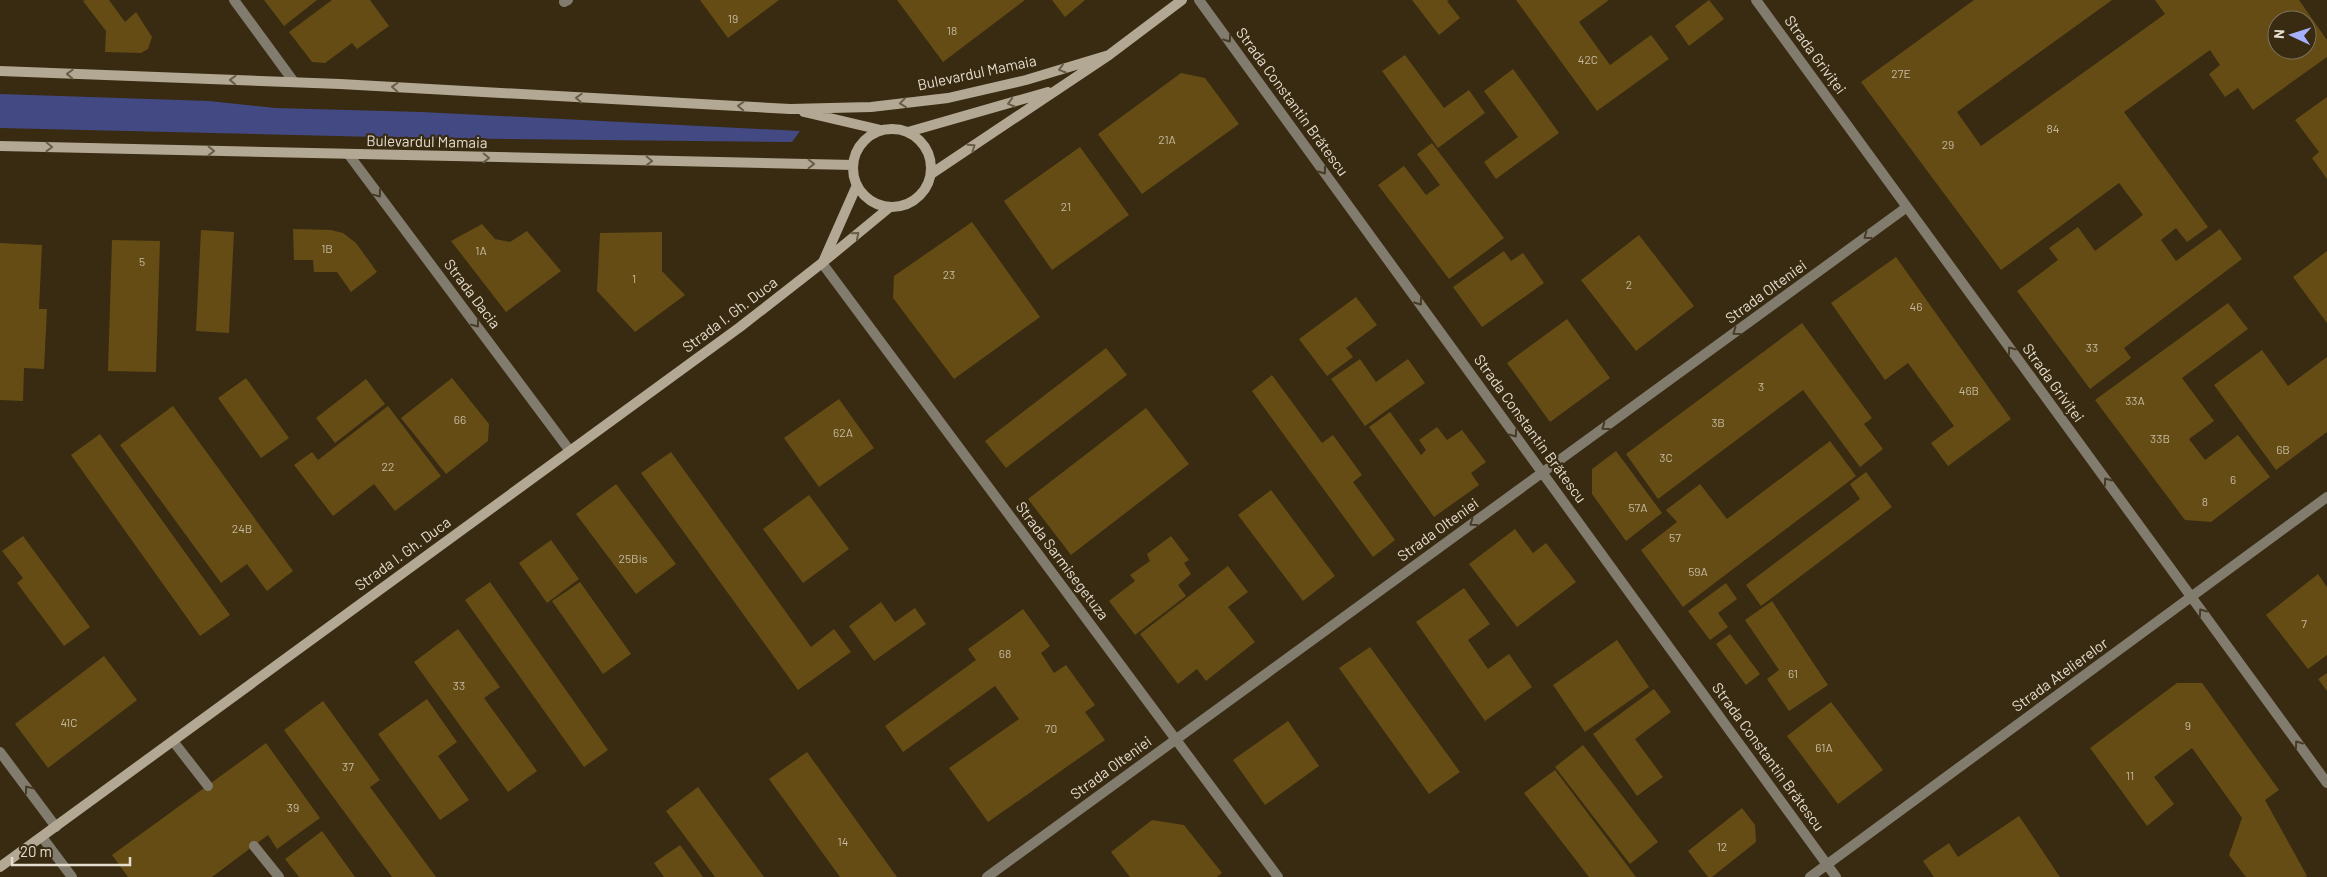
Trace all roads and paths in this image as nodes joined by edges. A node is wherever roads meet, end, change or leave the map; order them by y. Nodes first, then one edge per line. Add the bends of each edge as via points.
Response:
1 (234, 0) edge
2 (1182, 0) edge
3 (1199, 0) edge
4 (1756, 0) edge
5 (1108, 55) junction
6 (0, 71) edge
7 (294, 82) junction
8 (1058, 89) junction
9 (790, 109) junction
10 (881, 130) junction
11 (908, 132) junction
12 (0, 146) edge
13 (349, 155) junction
14 (853, 165) junction
15 (931, 174) junction
16 (857, 185) junction
17 (890, 207) junction
18 (1907, 207) junction
19 (822, 264) junction
20 (570, 451) junction
21 (1543, 473) junction
22 (2327, 497) edge
23 (2191, 597) junction
24 (1176, 740) junction
25 (173, 741) junction
26 (0, 752) edge
27 (2327, 783) edge
28 (208, 786) dead end
29 (56, 827) junction
30 (42, 837) junction
31 (254, 846) dead end
32 (1827, 865) junction
33 (0, 867) edge
34 (72, 877) edge
35 (279, 877) edge
36 (987, 877) edge
37 (1278, 877) edge
38 (1810, 877) edge
39 (1836, 877) edge

1 - 7 street
2 - 5 main road
3 -> 21 street, Strada Constantin Brătescu
4 - 18 street, Strada Griviței
5 - 8 main road
5 -> 9 main road, Bulevardul Mamaia via 1026,80 948,98 871,107
7 -> 6 main road, Bulevardul Mamaia
9 -> 7 main road, Bulevardul Mamaia
8 -> 11 main road
15 -> 8 main road
9 - 10 main road, Bulevardul Mamaia
10 - 11 main road
10 - 14 main road via 862,144
11 - 15 main road via 927,149
12 -> 13 main road, Bulevardul Mamaia
13 -> 14 main road, Bulevardul Mamaia
13 -> 20 street, Strada Dacia
14 - 16 main road
15 - 17 main road via 921,195 900,207
16 - 17 main road via 870,200
16 - 19 main road, Strada I. Gh. Duca
19 -> 17 main road, Strada I. Gh. Duca
18 -> 21 street, Strada Olteniei
23 -> 18 street, Strada Griviței
19 - 20 main road, Strada I. Gh. Duca
19 - 24 street, Strada Sarmisegetuza
20 - 25 main road, Strada I. Gh. Duca
21 -> 24 street, Strada Olteniei
21 - 32 street, Strada Constantin Brătescu
22 - 23 street, Strada Atelierelor
27 -> 23 street, Strada Griviței
23 - 32 street, Strada Atelierelor
24 - 36 street, Strada Olteniei
24 - 37 street, Strada Sarmisegetuza
25 - 28 street
25 - 29 main road, Strada I. Gh. Duca
29 -> 26 street
29 - 30 main road, Strada I. Gh. Duca
30 - 33 main road, Strada I. Gh. Duca
30 - 34 street
31 - 35 street
32 - 38 street, Strada Atelierelor
32 - 39 street, Strada Constantin Brătescu

